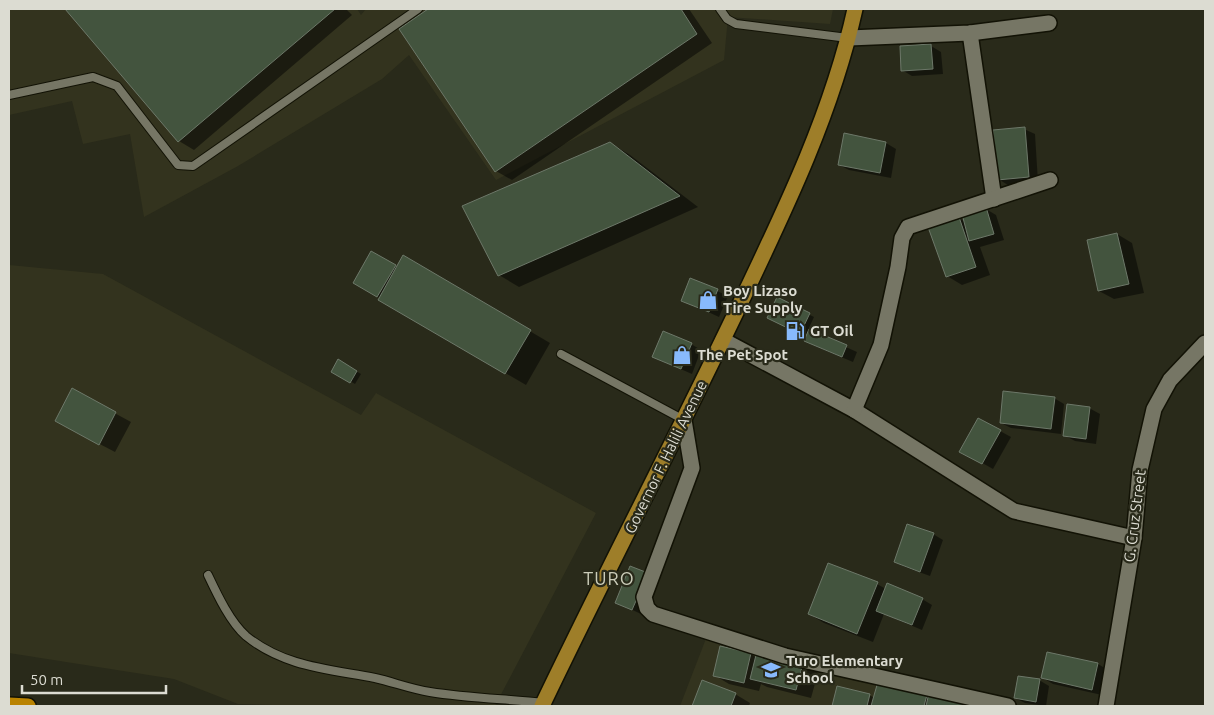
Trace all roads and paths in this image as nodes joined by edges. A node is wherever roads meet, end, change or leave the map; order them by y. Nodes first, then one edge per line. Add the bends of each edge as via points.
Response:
1 (418, 9) edge
2 (720, 9) edge
3 (855, 9) edge
4 (1049, 22) dead end
5 (970, 32) junction
6 (849, 38) junction
7 (9, 95) edge
8 (1050, 180) dead end
9 (994, 199) junction
10 (723, 340) junction
11 (1205, 343) edge
12 (561, 354) dead end
13 (854, 410) junction
14 (684, 420) junction
15 (1134, 538) junction
16 (208, 575) dead end
17 (9, 705) edge
18 (543, 705) edge
19 (28, 706) edge
20 (1008, 706) edge
21 (1106, 706) edge

1 - 7 lane via 194,166 178,165 117,86 93,77
2 - 6 lane via 727,19 736,24
3 - 6 main road, Governor F. Halili Avenue
4 - 5 street
5 - 6 street
5 - 9 street
6 - 10 main road, Governor F. Halili Avenue via 822,121
8 - 9 street
9 - 13 street via 908,227 902,238 882,345
10 - 13 street
10 - 14 main road, Governor F. Halili Avenue
11 - 15 street, G. Cruz Street via 1170,380 1154,409 1140,470
12 - 14 lane
13 - 15 street via 1014,511
14 - 18 main road, Governor F. Halili Avenue
14 - 20 street via 692,468 644,597 653,614 785,656
15 - 21 street, G. Cruz Street
16 - 18 lane via 230,616 244,634 284,658 318,669 432,692
17 - 19 highway

